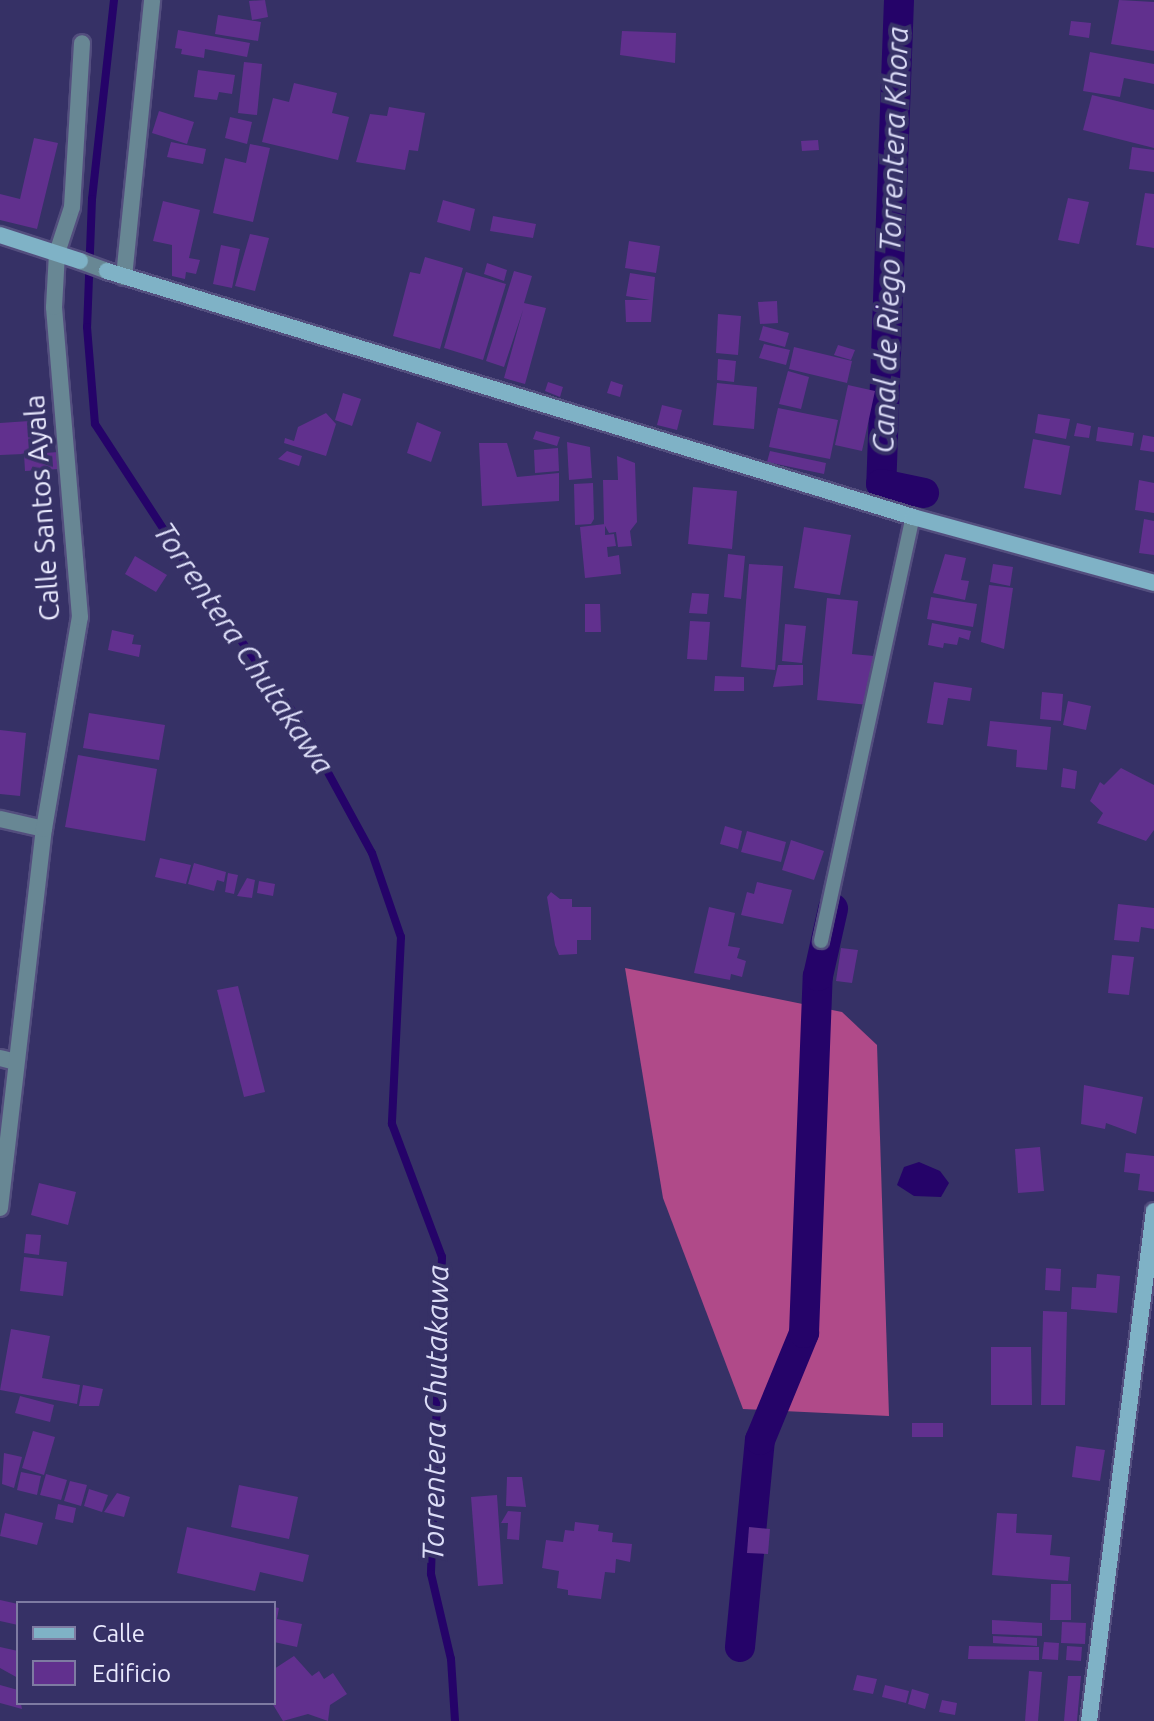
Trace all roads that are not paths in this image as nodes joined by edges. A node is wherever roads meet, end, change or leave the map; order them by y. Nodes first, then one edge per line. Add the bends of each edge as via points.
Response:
1 (152, 0) edge
2 (82, 43) dead end
3 (0, 235) edge
4 (57, 253) junction
5 (124, 277) junction
6 (913, 517) junction
7 (1154, 583) edge
8 (0, 819) edge
9 (44, 829) junction
10 (821, 941) dead end
11 (8, 1060) edge
12 (0, 1208) edge
13 (1154, 1211) edge
14 (1089, 1721) edge

1 - 5 street
2 - 4 street, Calle Santos Ayala via 72,207
3 - 4 street
4 - 5 street
4 - 9 street, Calle Santos Ayala via 54,307 80,617
5 - 6 street
6 - 7 street
6 - 10 lane
8 - 9 street
9 - 11 street, Calle Santos Ayala
11 - 12 street, Calle Santos Ayala
13 - 14 street

